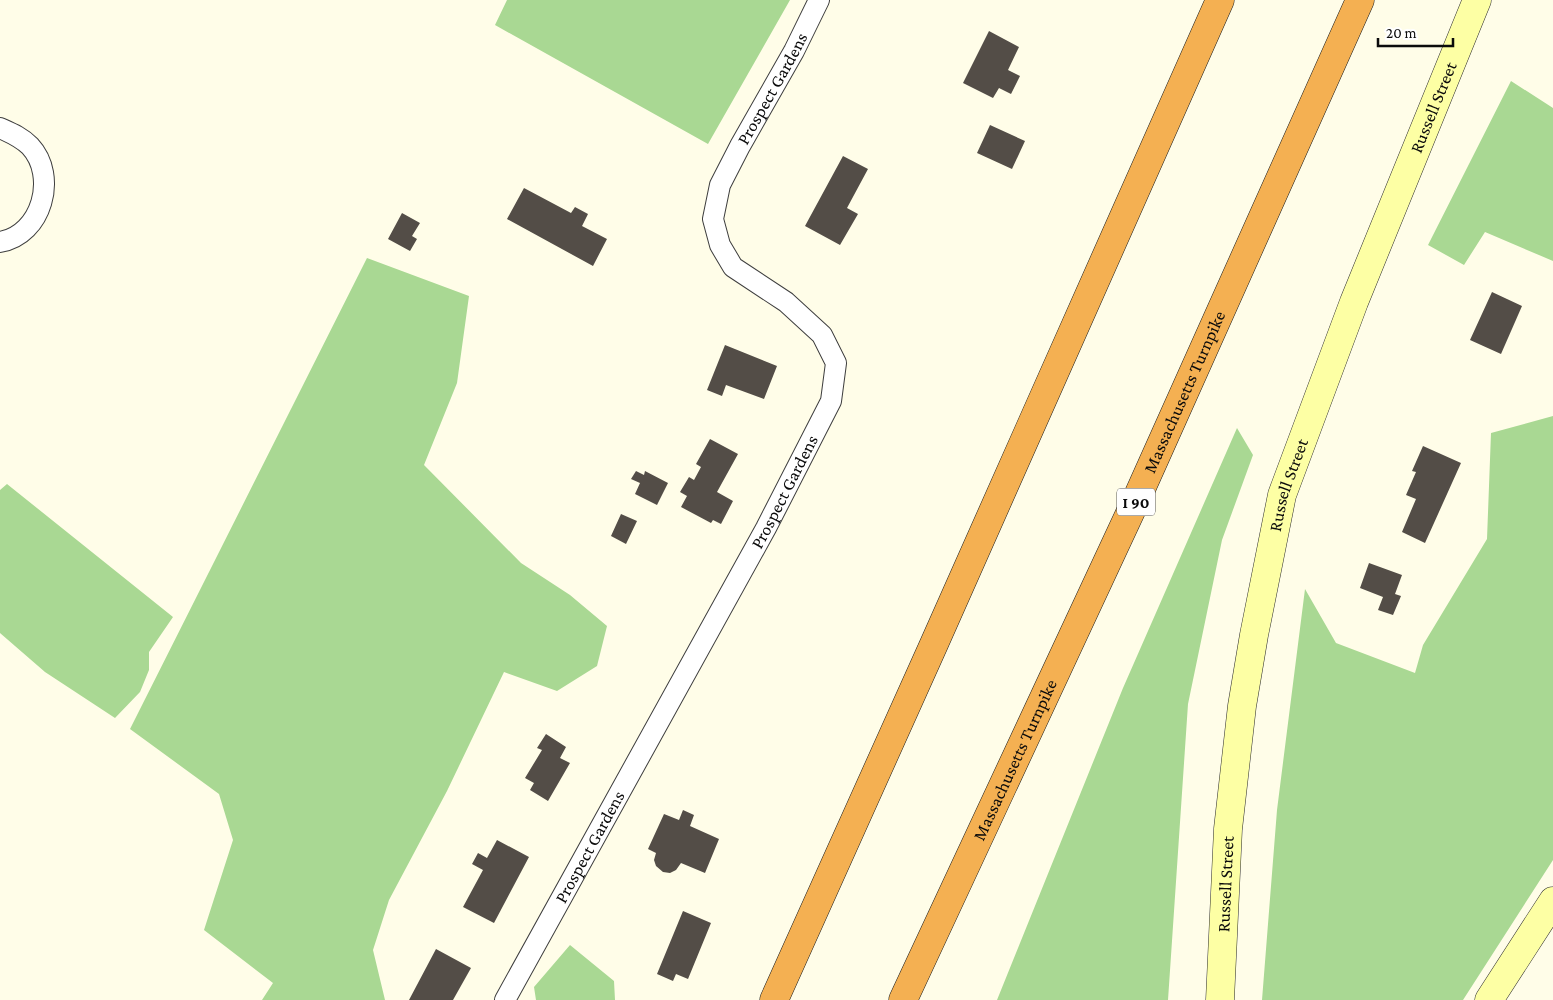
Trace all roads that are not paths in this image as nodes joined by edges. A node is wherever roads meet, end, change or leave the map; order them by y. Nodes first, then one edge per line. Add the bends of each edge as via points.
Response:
1 (819, 0) edge
2 (1220, 0) edge
3 (1360, 0) edge
4 (1477, 0) edge
5 (0, 128) edge
6 (0, 242) edge
7 (1553, 901) edge
8 (504, 1000) edge
9 (774, 1000) edge
10 (904, 1000) edge
11 (1220, 1000) edge
12 (1489, 1000) edge

1 - 8 street, Prospect Gardens via 720,185 713,220 720,246 733,267 786,302 822,334 836,363 831,401 766,528
2 - 9 highway
3 - 10 highway, Massachusetts Turnpike / I 90 via 1138,498
4 - 11 main road, Russell Street via 1354,302 1282,495 1242,706 1228,829
5 - 6 street via 31,147 40,163 44,181 43,200 36,217 24,231
7 - 12 main road

